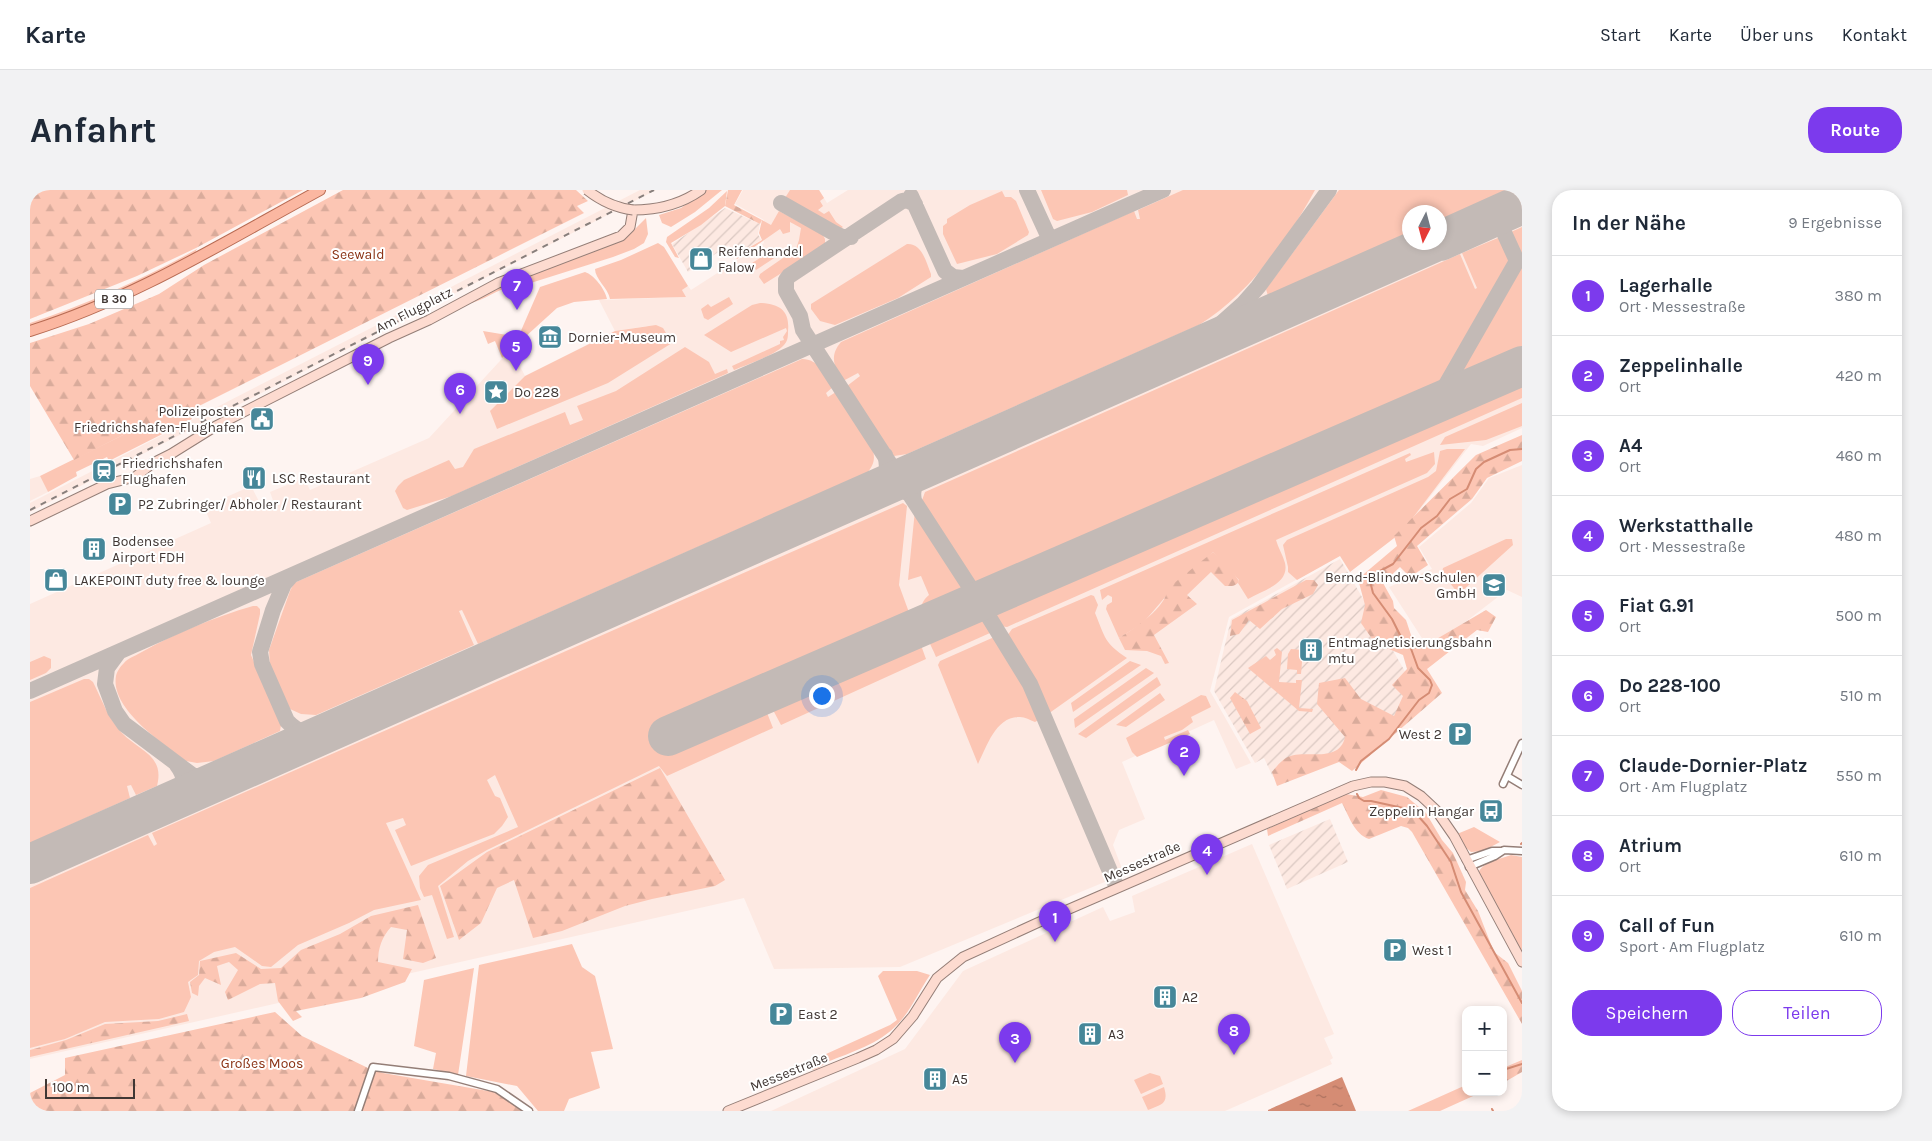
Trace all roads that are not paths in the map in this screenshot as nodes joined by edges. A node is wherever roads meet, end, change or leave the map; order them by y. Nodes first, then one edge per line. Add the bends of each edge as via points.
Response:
1 (320, 190) edge
2 (587, 190) edge
3 (701, 190) edge
4 (633, 210) junction
5 (30, 331) edge
6 (30, 521) edge
7 (1522, 744) edge
8 (1507, 776) junction
9 (1503, 784) dead end
10 (1522, 785) edge
11 (1522, 851) edge
12 (1467, 863) junction
13 (1522, 962) edge
14 (358, 1111) edge
15 (529, 1111) edge
16 (728, 1111) edge

1 - 5 main road, B 30 via 150,282 96,307
2 - 4 street, bridge via 601,200
3 - 4 street via 669,207
4 - 6 street, Am Flugplatz via 630,227 620,236 489,288 216,426 147,466
7 - 8 street
8 - 9 street
8 - 10 street
11 - 12 street via 1492,851
12 - 13 street, Messestraße
12 - 16 street, Messestraße via 1454,836 1436,810 1421,796 1405,786 1385,782 1354,786 963,957 937,978 913,1016 893,1039 858,1058
14 - 15 street via 373,1066 449,1076 497,1089

